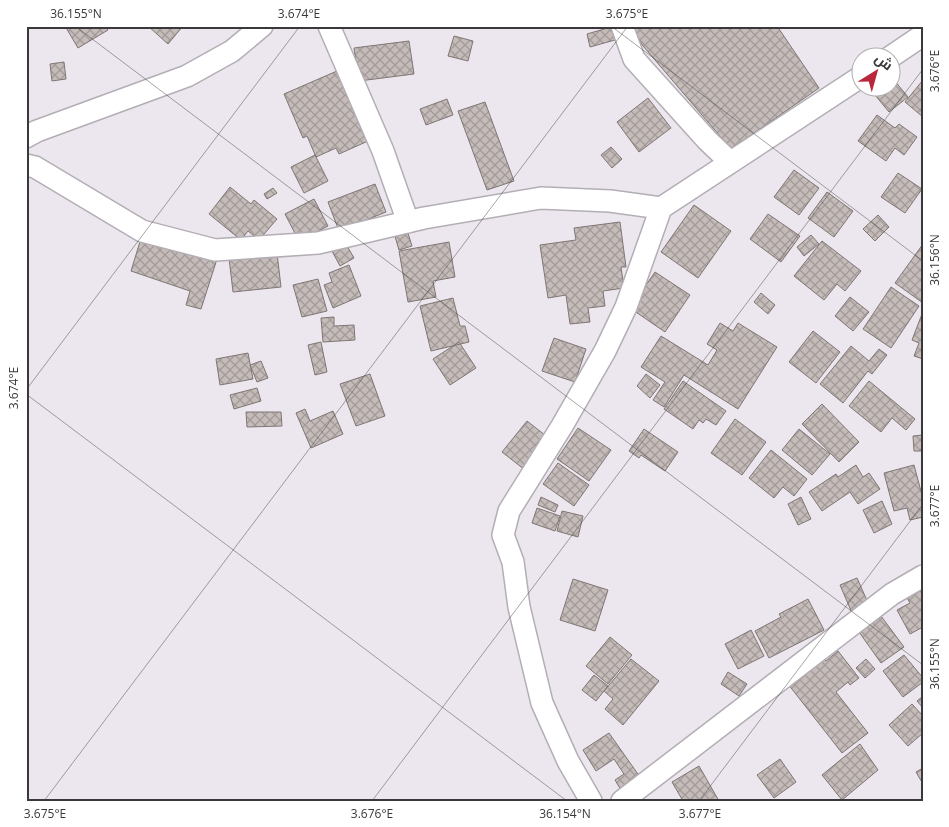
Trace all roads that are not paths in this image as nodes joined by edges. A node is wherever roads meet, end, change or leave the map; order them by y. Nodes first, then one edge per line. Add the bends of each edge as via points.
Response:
1 (262, 26) edge
2 (329, 26) edge
3 (622, 26) edge
4 (923, 35) edge
5 (902, 49) edge
6 (852, 83) edge
7 (26, 137) edge
8 (730, 162) junction
9 (26, 165) edge
10 (661, 208) junction
11 (408, 222) junction
12 (923, 576) edge
13 (590, 801) edge
14 (622, 801) edge

1 - 7 street via 232,51 187,76
2 - 11 street
3 - 8 street via 634,60
4 - 5 street
6 - 8 street
8 - 10 street
9 - 11 street via 36,167 142,231 215,250 318,243
10 - 11 street via 610,201 541,198
10 - 13 street via 626,307 605,351 509,511 503,535 513,562 519,607 542,703
12 - 14 street via 892,594

